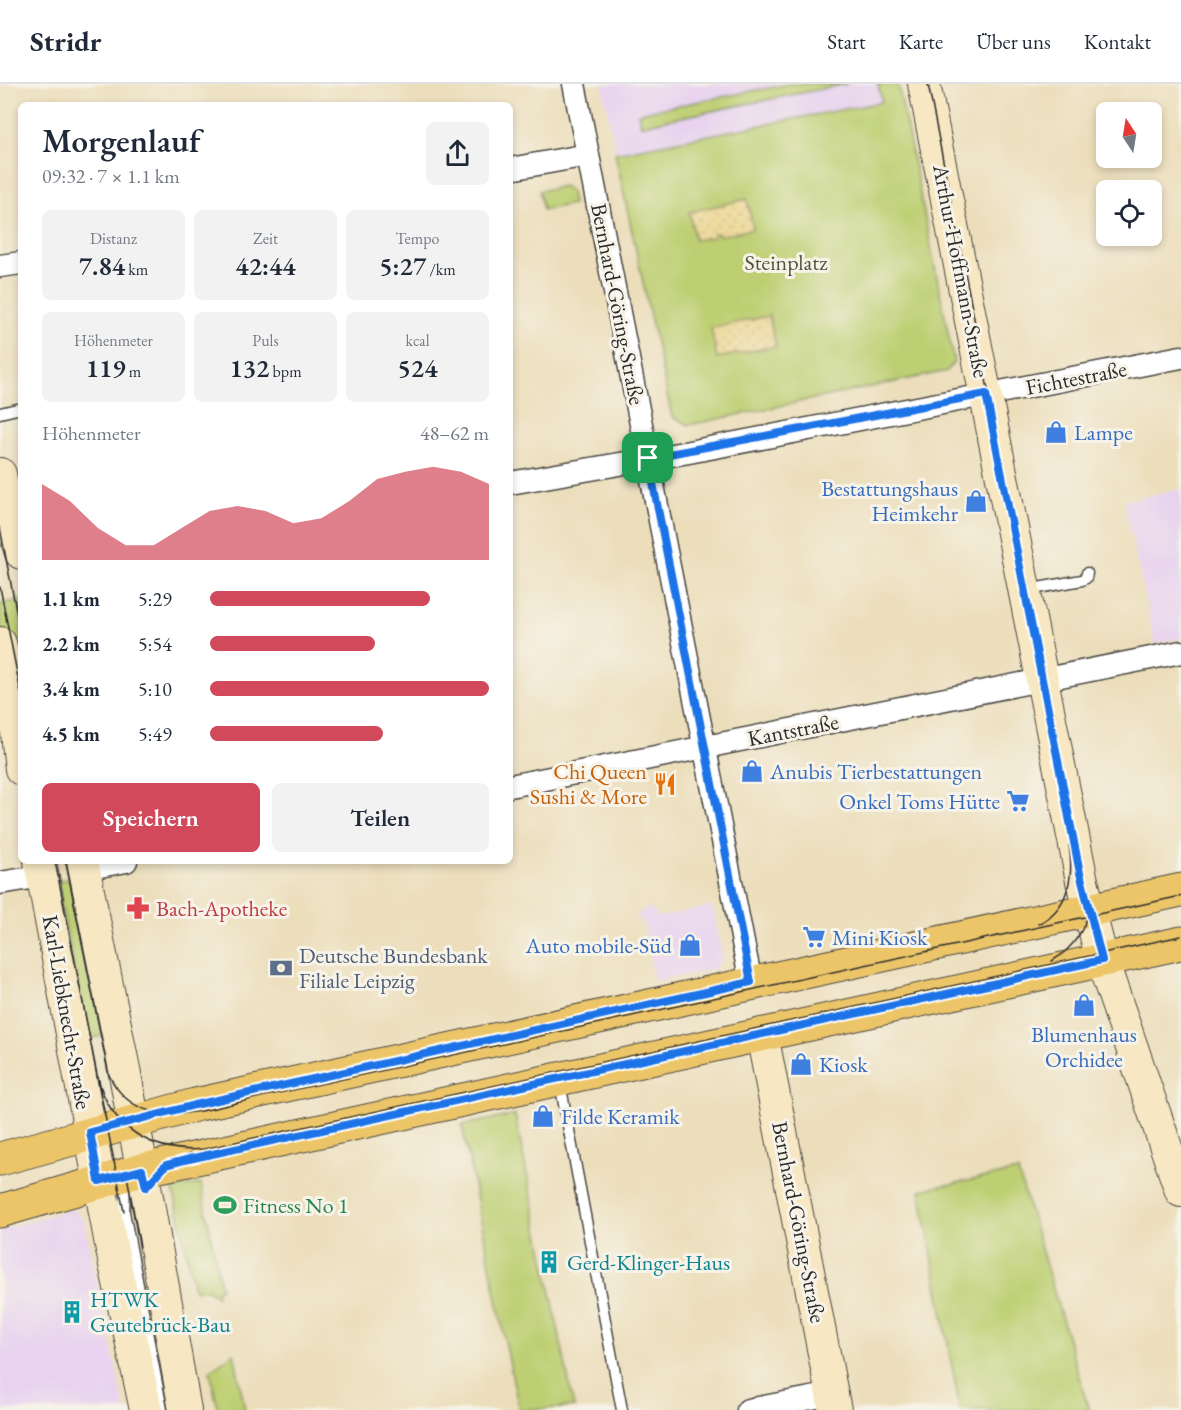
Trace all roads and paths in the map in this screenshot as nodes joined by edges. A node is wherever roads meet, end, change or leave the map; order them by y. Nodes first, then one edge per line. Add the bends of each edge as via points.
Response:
1 (574, 84) edge
2 (924, 84) edge
3 (588, 155) junction
4 (513, 168) edge
5 (18, 263) edge
6 (0, 266) edge
7 (1181, 357) edge
8 (986, 394) junction
9 (18, 409) dead end
10 (0, 413) edge
11 (648, 458) junction
12 (0, 474) edge
13 (513, 482) edge
14 (18, 543) edge
15 (1087, 573) dead end
16 (1024, 591) junction
17 (0, 644) edge
18 (1181, 652) edge
19 (1042, 680) junction
20 (18, 742) edge
21 (705, 748) junction
22 (513, 785) edge
23 (83, 865) edge
24 (41, 869) edge
25 (0, 883) edge
26 (1181, 890) edge
27 (1088, 910) junction
28 (1181, 942) edge
29 (1102, 960) junction
30 (751, 982) junction
31 (762, 1034) junction
32 (559, 1079) junction
33 (90, 1132) junction
34 (0, 1159) edge
35 (139, 1167) junction
36 (1181, 1191) edge
37 (0, 1211) edge
38 (833, 1402) edge
39 (146, 1410) edge
40 (162, 1410) edge
41 (171, 1410) edge
42 (185, 1410) edge
43 (622, 1410) edge
44 (748, 1410) edge

1 - 3 street, Bernhard-Göring-Straße
2 - 8 street, Arthur-Hoffmann-Straße
3 - 4 street
3 - 11 street, Bernhard-Göring-Straße
5 - 6 street
7 - 8 street, Fichtestraße
8 - 11 street, Fichtestraße
8 - 16 street, Arthur-Hoffmann-Straße
9 - 10 lane
11 - 13 street, Fichtestraße
11 - 21 street, Bernhard-Göring-Straße
12 - 14 street
15 - 16 lane via 1082,580
16 - 19 street, Arthur-Hoffmann-Straße
17 - 20 street via 13,698
18 - 19 street, Kantstraße
19 - 21 street, Kantstraße
19 - 27 street, Arthur-Hoffmann-Straße
21 - 22 street, Kantstraße
21 - 30 street, Bernhard-Göring-Straße
23 - 35 street, Karl-Liebknecht-Straße
24 - 25 street
24 - 33 street, Karl-Liebknecht-Straße
26 - 27 main road
27 - 29 street, Arthur-Hoffmann-Straße
27 - 30 main road
28 - 29 main road
29 - 31 main road
29 - 36 street, Arthur-Hoffmann-Straße
30 - 35 main road via 223,1099
31 - 32 main road
31 - 38 street, Bernhard-Göring-Straße
32 - 35 main road
32 - 43 lane
33 - 34 main road
33 - 35 main road
33 - 35 street, Karl-Liebknecht-Straße
35 - 37 main road
35 - 39 street, Karl-Liebknecht-Straße
35 - 40 lane via 123,1192 124,1212
35 - 41 lane
35 - 42 street, Karl-Liebknecht-Straße
38 - 44 street

